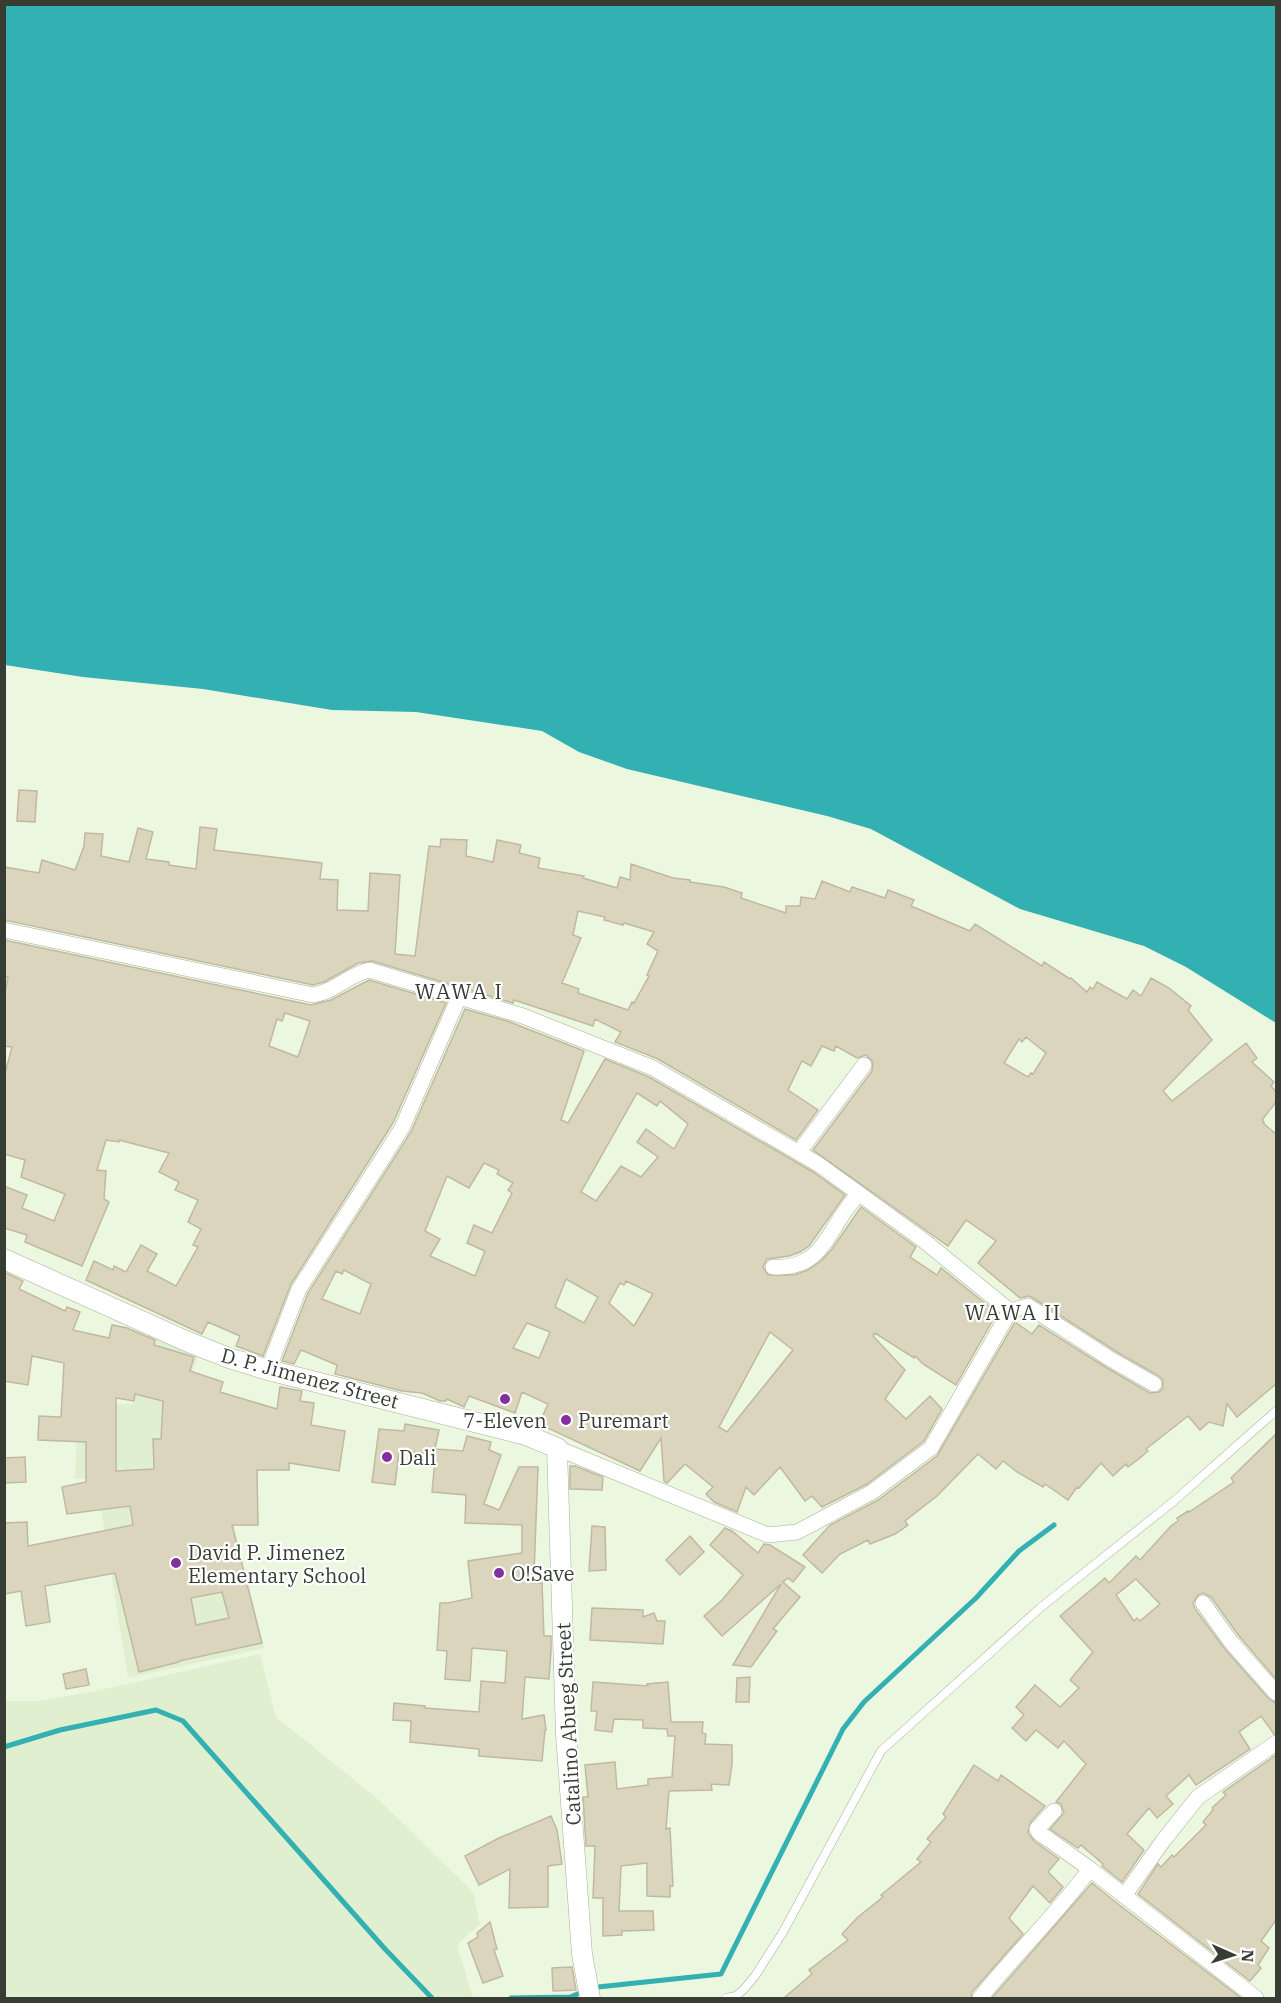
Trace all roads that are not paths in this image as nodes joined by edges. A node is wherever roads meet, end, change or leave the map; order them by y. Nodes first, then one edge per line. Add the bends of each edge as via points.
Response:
1 (4, 930) edge
2 (459, 997) junction
3 (864, 1065) dead end
4 (799, 1152) junction
5 (859, 1194) junction
6 (4, 1259) edge
7 (773, 1267) dead end
8 (1010, 1311) junction
9 (268, 1370) junction
10 (1155, 1384) dead end
11 (1276, 1411) edge
12 (557, 1448) junction
13 (1203, 1603) dead end
14 (1276, 1694) edge
15 (1276, 1743) edge
16 (1054, 1811) dead end
17 (1090, 1869) junction
18 (1124, 1896) junction
19 (590, 1998) edge
20 (726, 1998) edge
21 (980, 1998) edge
22 (1256, 1998) edge

1 - 2 street via 313,995 369,970
2 - 4 street via 523,1016 653,1068
2 - 9 street via 402,1128 299,1288
3 - 4 street
4 - 5 street
5 - 7 street via 846,1206 817,1253 796,1266
5 - 8 street
6 - 9 street, D. P. Jimenez Street via 178,1338
8 - 10 street via 1028,1306
8 - 12 street via 932,1448 872,1492 797,1532 768,1535
9 - 12 street, D. P. Jimenez Street via 525,1435
11 - 20 lane via 1174,1501 1040,1608 881,1751 756,1976 736,1996
12 - 19 street, Catalino Abueg Street via 566,1734 582,1954
13 - 14 street
15 - 18 street via 1198,1797
16 - 17 street via 1037,1831
17 - 18 street
17 - 21 street
18 - 22 street

